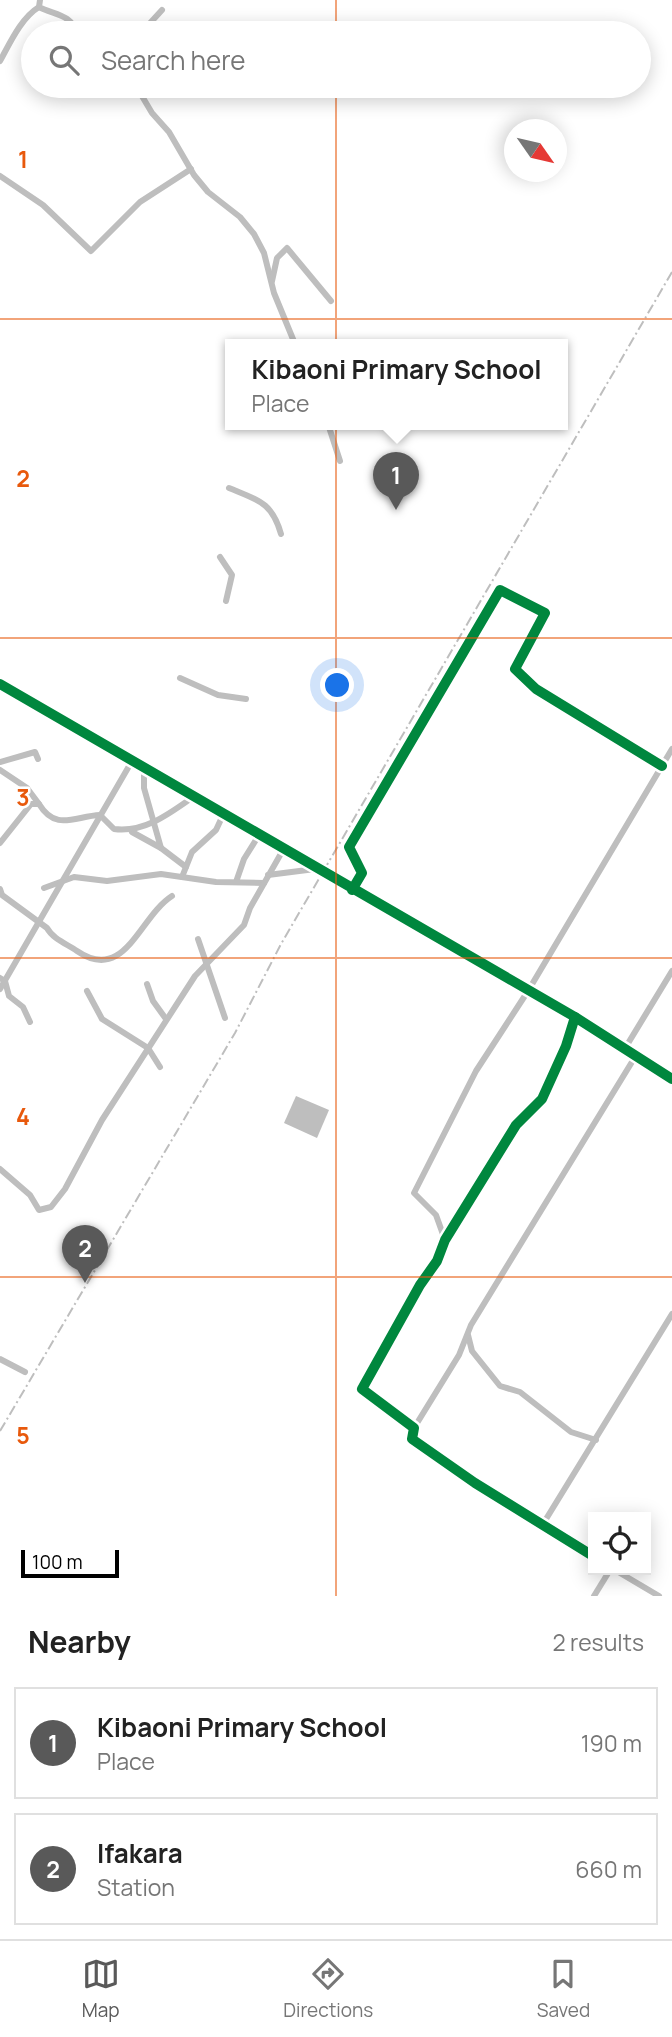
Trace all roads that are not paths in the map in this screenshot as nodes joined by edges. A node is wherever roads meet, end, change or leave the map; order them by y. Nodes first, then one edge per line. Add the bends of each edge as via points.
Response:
1 (39, 4) edge
2 (162, 10) dead end
3 (26, 21) edge
4 (70, 21) edge
5 (152, 21) edge
6 (21, 27) edge
7 (0, 61) edge
8 (143, 98) edge
9 (191, 169) junction
10 (0, 176) edge
11 (272, 282) junction
12 (331, 301) dead end
13 (293, 339) edge
14 (330, 430) edge
15 (340, 461) dead end
16 (229, 488) dead end
17 (281, 534) dead end
18 (220, 557) dead end
19 (226, 601) dead end
20 (180, 678) dead end
21 (0, 684) edge
22 (246, 699) dead end
23 (672, 749) edge
24 (38, 759) dead end
25 (132, 761) junction
26 (0, 762) edge
27 (662, 766) junction
28 (144, 768) junction
29 (0, 770) edge
30 (193, 797) junction
31 (39, 804) junction
32 (100, 815) junction
33 (223, 815) junction
34 (154, 822) junction
35 (132, 832) junction
36 (258, 835) junction
37 (0, 843) edge
38 (161, 848) junction
39 (283, 850) junction
40 (186, 867) junction
41 (316, 869) junction
42 (268, 875) junction
43 (181, 877) junction
44 (63, 878) junction
45 (236, 882) junction
46 (264, 883) junction
47 (44, 888) dead end
48 (0, 889) edge
49 (352, 890) junction
50 (172, 896) dead end
51 (39, 921) junction
52 (198, 939) dead end
53 (205, 965) junction
54 (672, 971) edge
55 (2, 979) edge
56 (147, 984) dead end
57 (0, 989) edge
58 (87, 991) dead end
59 (528, 991) junction
60 (575, 1017) junction
61 (225, 1018) dead end
62 (166, 1019) junction
63 (30, 1022) dead end
64 (148, 1048) junction
65 (624, 1050) junction
66 (635, 1058) junction
67 (160, 1067) dead end
68 (672, 1079) edge
69 (0, 1169) edge
70 (444, 1240) junction
71 (672, 1314) edge
72 (468, 1334) junction
73 (0, 1359) edge
74 (25, 1372) dead end
75 (414, 1428) junction
76 (596, 1440) junction
77 (543, 1524) junction
78 (588, 1553) edge
79 (607, 1575) edge
80 (623, 1575) edge
81 (594, 1596) edge
82 (659, 1596) edge

1 - 3 street
1 - 4 street
2 - 5 street
6 - 7 street
8 - 9 street
9 - 10 street via 141,202 91,251 43,205
9 - 11 street via 254,234
11 - 12 street via 277,258 287,248
11 - 13 street
14 - 15 street
16 - 17 street via 275,513
18 - 19 street via 232,575
20 - 22 street via 218,695
21 - 25 street
23 - 27 street
24 - 26 street via 35,752
25 - 28 street
25 - 32 street
27 - 49 street via 537,689 515,669 545,613 500,590 349,847 362,873
27 - 59 street
28 - 30 street
28 - 34 street via 144,788
29 - 31 street via 27,788
30 - 33 street
30 - 34 street
31 - 32 street via 58,822
31 - 37 street via 30,804
32 - 35 street via 114,829
32 - 44 street
33 - 36 street
33 - 40 street via 216,830 192,852
34 - 35 street
34 - 38 street
35 - 38 street
36 - 39 street
36 - 45 street
38 - 40 street
39 - 41 street
39 - 42 street
40 - 43 street
41 - 42 street
41 - 49 street
42 - 46 street
43 - 44 street
43 - 45 street
44 - 47 street
44 - 51 street
45 - 46 street
46 - 53 street via 244,925
48 - 51 street
49 - 59 street
50 - 51 street via 148,919 132,945 104,962 91,961 51,935
51 - 55 street
52 - 53 street
53 - 61 street
53 - 62 street
54 - 65 street
55 - 57 street
55 - 63 street
56 - 62 street
58 - 64 street via 102,1019
59 - 60 street
59 - 70 street via 476,1071 414,1193 436,1216
60 - 65 street
60 - 70 street via 542,1099 516,1125
62 - 64 street
64 - 67 street
64 - 69 street via 51,1207 39,1210 30,1195
65 - 66 street
66 - 68 street
66 - 72 street
70 - 75 street via 437,1261 362,1389
71 - 76 street
72 - 75 street
72 - 76 street via 472,1351 500,1386 520,1392 571,1432
73 - 74 street
75 - 77 street via 412,1439
76 - 77 street
77 - 78 street
79 - 81 street
80 - 82 street

